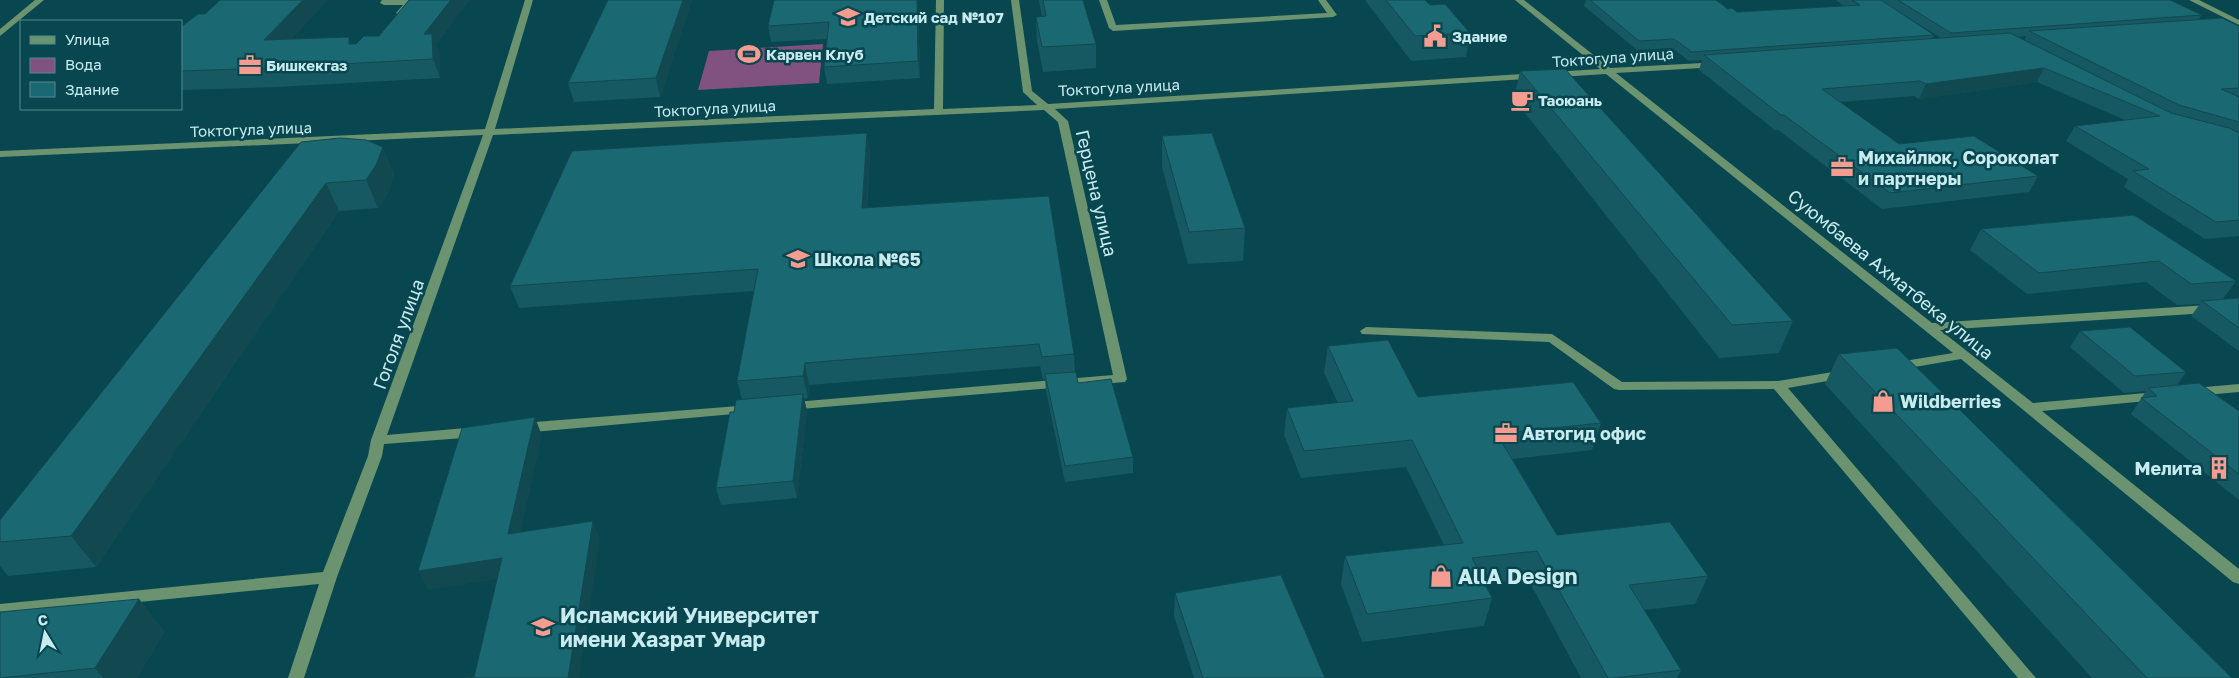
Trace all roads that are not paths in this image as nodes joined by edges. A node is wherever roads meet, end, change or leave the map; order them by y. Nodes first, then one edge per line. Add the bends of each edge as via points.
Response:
1 (40, 0) edge
2 (387, 0) edge
3 (529, 0) edge
4 (940, 0) edge
5 (1015, 0) edge
6 (1103, 0) edge
7 (1322, 0) edge
8 (1519, 0) edge
9 (2193, 0) edge
10 (391, 23) edge
11 (2239, 24) edge
12 (2219, 26) edge
13 (0, 33) edge
14 (1728, 63) edge
15 (1610, 72) junction
16 (1046, 107) junction
17 (938, 112) junction
18 (489, 133) junction
19 (0, 154) edge
20 (2239, 307) edge
21 (1929, 328) junction
22 (1366, 331) dead end
23 (1963, 355) junction
24 (1885, 368) edge
25 (1856, 372) edge
26 (1778, 385) junction
27 (2239, 388) edge
28 (2029, 408) junction
29 (507, 429) edge
30 (487, 431) edge
31 (378, 440) junction
32 (329, 578) junction
33 (2239, 578) edge
34 (0, 610) edge
35 (296, 678) edge
36 (2028, 678) edge

1 - 13 street
2 - 10 street via 384,3 410,2
3 - 18 street, Гоголя улица
4 - 17 street
5 - 16 street, Герцена улица via 1028,92
6 - 7 street via 1113,28 1332,15
8 - 15 street, Суюмбаева Ахматбека улица
9 - 11 street
11 - 12 street
14 - 15 street, Токтогула улица
15 - 16 street, Токтогула улица
15 - 21 street, Суюмбаева Ахматбека улица
16 - 17 street, Токтогула улица
16 - 29 street, Герцена улица via 1063,121 1120,379
17 - 18 street, Токтогула улица
18 - 19 street, Токтогула улица
18 - 31 street, Гоголя улица
20 - 21 street
21 - 23 street, Суюмбаева Ахматбека улица
22 - 26 street via 1552,338 1619,386
23 - 24 street
23 - 28 street, Суюмбаева Ахматбека улица
25 - 26 street
26 - 36 street
27 - 28 street
28 - 33 street, Суюмбаева Ахматбека улица
30 - 31 street
31 - 32 street, Гоголя улица via 375,456
32 - 34 street
32 - 35 street, Гоголя улица

